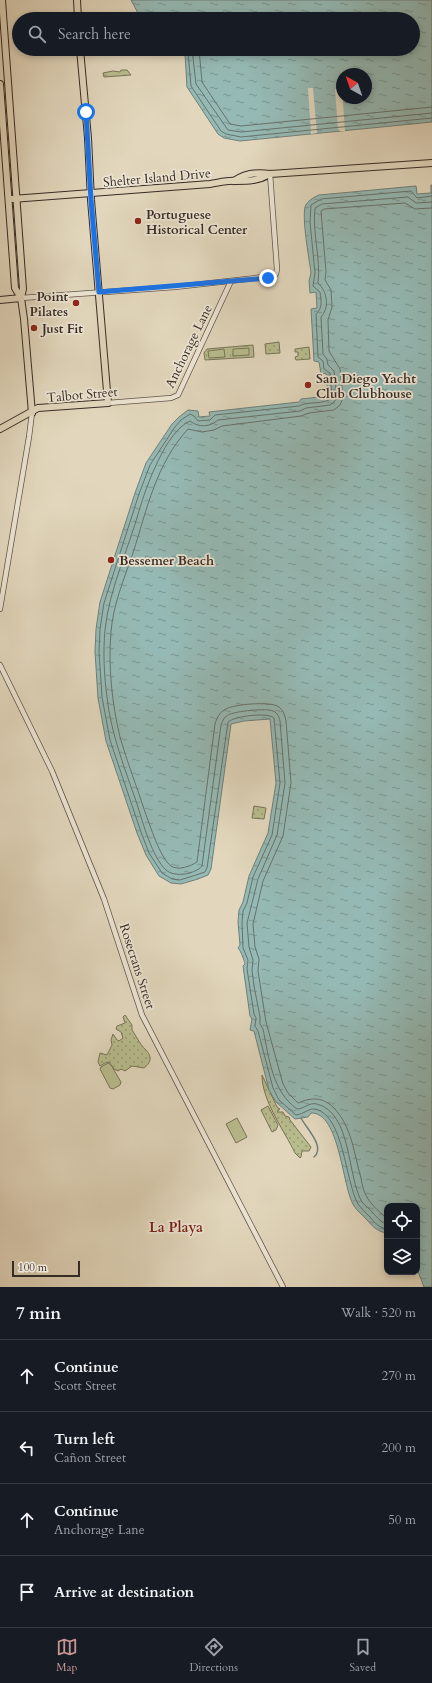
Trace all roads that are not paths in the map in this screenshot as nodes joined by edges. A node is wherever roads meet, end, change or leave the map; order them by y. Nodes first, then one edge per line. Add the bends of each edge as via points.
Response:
1 (2, 0) edge
2 (77, 0) edge
3 (78, 12) edge
4 (81, 56) edge
5 (0, 84) edge
6 (432, 163) edge
7 (270, 174) junction
8 (91, 193) junction
9 (16, 198) junction
10 (9, 199) junction
11 (231, 281) junction
12 (99, 292) junction
13 (21, 298) junction
14 (0, 300) edge
15 (171, 398) joint
16 (108, 403) junction
17 (32, 413) junction
18 (0, 429) edge
19 (0, 609) edge
20 (0, 665) edge
21 (283, 1287) edge

1 - 9 main road
2 - 3 main road
4 - 8 main road
5 - 10 main road
6 - 7 main road, Shelter Island Drive
7 - 8 main road, Shelter Island Drive via 259,180 246,182
7 - 11 street via 276,273 270,278
8 - 9 main road, Shelter Island Drive
8 - 12 main road
9 - 10 main road, Shelter Island Drive
9 - 13 main road via 23,289
10 - 13 main road via 15,288
11 - 12 street
11 - 15 street, Anchorage Lane via 179,393
12 - 13 street
12 - 16 main road
13 - 14 main road
13 - 17 main road
15 - 16 street, Talbot Street
16 - 17 main road, Talbot Street via 38,408
17 - 18 main road, Talbot Street
17 - 19 street
20 - 21 street, Rosecrans Street via 52,771 104,899 140,1010

